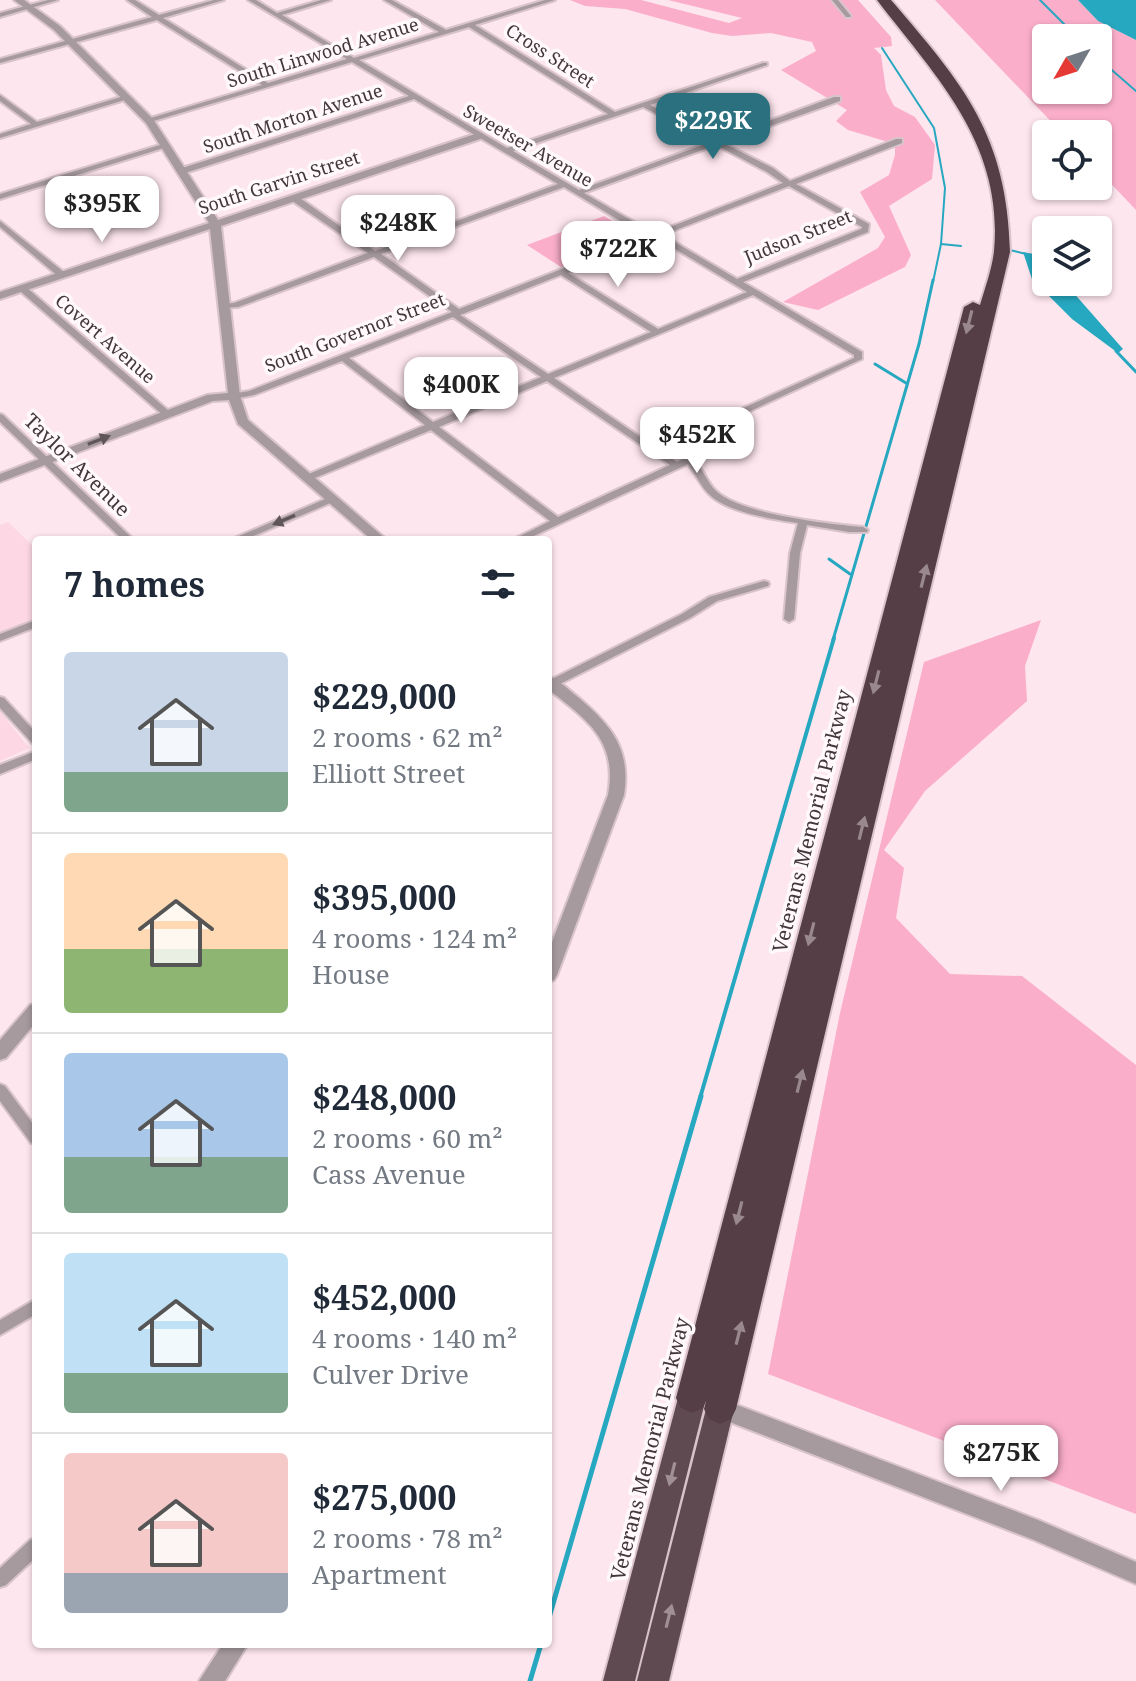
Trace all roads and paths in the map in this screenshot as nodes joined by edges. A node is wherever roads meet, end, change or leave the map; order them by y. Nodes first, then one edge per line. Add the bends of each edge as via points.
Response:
1 (55, 0) edge
2 (130, 0) edge
3 (221, 0) edge
4 (251, 0) edge
5 (328, 0) edge
6 (387, 0) edge
7 (509, 0) edge
8 (552, 0) edge
9 (835, 0) edge
10 (872, 0) edge
11 (884, 0) edge
12 (23, 4) edge
13 (525, 8) junction
14 (0, 15) edge
15 (276, 15) junction
16 (848, 16) dead end
17 (157, 18) junction
18 (470, 25) junction
19 (445, 32) junction
20 (71, 41) junction
21 (352, 60) junction
22 (0, 61) edge
23 (765, 64) dead end
24 (268, 86) junction
25 (0, 97) edge
26 (414, 97) junction
27 (127, 98) junction
28 (837, 99) dead end
29 (645, 105) junction
30 (613, 114) junction
31 (150, 121) junction
32 (36, 125) junction
33 (0, 136) edge
34 (479, 136) junction
35 (899, 141) dead end
36 (717, 142) junction
37 (166, 146) junction
38 (505, 151) junction
39 (182, 171) junction
40 (790, 184) junction
41 (563, 185) junction
42 (577, 193) junction
43 (0, 197) edge
44 (294, 198) junction
45 (0, 223) edge
46 (215, 224) junction
47 (657, 235) junction
48 (376, 254) junction
49 (561, 272) junction
50 (62, 275) junction
51 (737, 282) junction
52 (23, 289) junction
53 (754, 292) junction
54 (0, 296) edge
55 (226, 306) junction
56 (456, 313) junction
57 (657, 332) junction
58 (342, 357) junction
59 (548, 378) junction
60 (234, 396) junction
61 (167, 414) junction
62 (0, 417) edge
63 (432, 426) junction
64 (46, 460) junction
65 (689, 460) junction
66 (677, 466) junction
67 (0, 478) edge
68 (307, 478) junction
69 (332, 499) junction
70 (556, 521) junction
71 (803, 522) junction
72 (863, 530) dead end
73 (125, 536) edge
74 (244, 536) edge
75 (375, 536) edge
76 (525, 536) edge
77 (764, 584) dead end
78 (789, 619) dead end
79 (32, 625) edge
80 (0, 638) edge
81 (552, 683) edge
82 (552, 687) edge
83 (0, 701) edge
84 (32, 736) edge
85 (32, 757) edge
86 (0, 770) edge
87 (552, 964) edge
88 (32, 1015) edge
89 (0, 1053) edge
90 (0, 1090) edge
91 (32, 1134) edge
92 (32, 1312) edge
93 (0, 1328) edge
94 (692, 1398) junction
95 (720, 1409) junction
96 (32, 1550) edge
97 (1136, 1573) edge
98 (0, 1579) edge
99 (234, 1648) edge
100 (211, 1681) edge
101 (619, 1681) edge
102 (653, 1681) edge

1 - 12 street
2 - 17 street
3 - 17 street
4 - 15 street, Sweetser Avenue
5 - 15 street
6 - 19 street
7 - 13 street, Cross Street
8 - 13 street, South Linwood Avenue
9 - 16 street
10 -> 94 highway, Veterans Memorial Parkway via 942,85 965,125 985,190 986,246
95 -> 11 highway via 1002,252 1000,194 978,122 942,68
12 - 14 street
12 - 20 street
13 - 18 street, South Linwood Avenue
15 - 21 street, Sweetser Avenue
17 - 20 street
17 - 24 street
18 - 19 street, South Linwood Avenue
18 - 30 street, Cross Street
19 - 21 street, South Linwood Avenue
20 - 22 street
20 - 27 street
21 - 24 street, South Linwood Avenue
21 - 26 street, Sweetser Avenue
23 - 29 street
24 - 31 street, South Linwood Avenue
25 - 32 street
26 - 34 street, Sweetser Avenue
26 - 39 street, South Morton Avenue
27 - 31 street
27 - 32 street
28 - 36 street
29 - 30 street
29 - 36 street
30 - 38 street
31 - 37 street
32 - 33 street
34 - 38 street, Sweetser Avenue
34 - 44 street, South Garvin Street
35 - 40 street, South Governor Street
36 - 40 street
36 - 42 street
37 - 39 street
37 - 43 street
38 - 41 street, Sweetser Avenue
39 - 46 street
40 - 47 street, South Governor Street
40 - 51 street, Judson Street via 864,223 865,230
41 - 42 street, Sweetser Avenue
41 - 48 street
42 - 47 street, Sweetser Avenue
44 - 46 street, South Garvin Street
44 - 48 street
45 - 50 street, Covert Avenue
46 - 50 street, South Garvin Street
46 - 55 street
47 - 49 street, South Governor Street
47 - 51 street, Sweetser Avenue
48 - 55 street
48 - 56 street
49 - 56 street, South Governor Street
49 - 57 street
50 - 52 street, South Garvin Street
51 - 53 street, Sweetser Avenue
52 - 54 street, South Garvin Street
52 - 61 street, Covert Avenue
53 - 57 street, Judson Street
53 - 65 street, Sweetser Avenue via 859,354 858,359 708,428
55 - 60 street
56 - 58 street, South Governor Street
56 - 59 street
57 - 59 street, Judson Street
58 - 60 street, South Governor Street
58 - 63 street
59 - 63 street, Judson Street
59 - 66 street
60 - 61 street, South Governor Street via 211,398
60 - 68 street via 242,421
64 -> 61 street, South Governor Street
62 - 64 street, Taylor Avenue
63 - 68 street, Judson Street
63 - 70 street
64 - 67 street, South Governor Street
64 - 73 street, Taylor Avenue
65 - 66 street
65 - 71 street via 716,496
66 - 70 street
68 - 69 street
69 -> 74 street
69 - 75 street
70 - 76 street
71 - 72 street
71 - 78 street
77 - 81 street via 713,599
79 - 80 street
82 - 87 street via 608,735 622,771
83 - 84 street
85 - 86 street
88 - 89 street
90 - 91 street
92 - 93 street
94 - 95 street
94 -> 101 highway, Veterans Memorial Parkway
95 - 97 street
102 -> 95 highway
96 - 98 street
99 - 100 street

